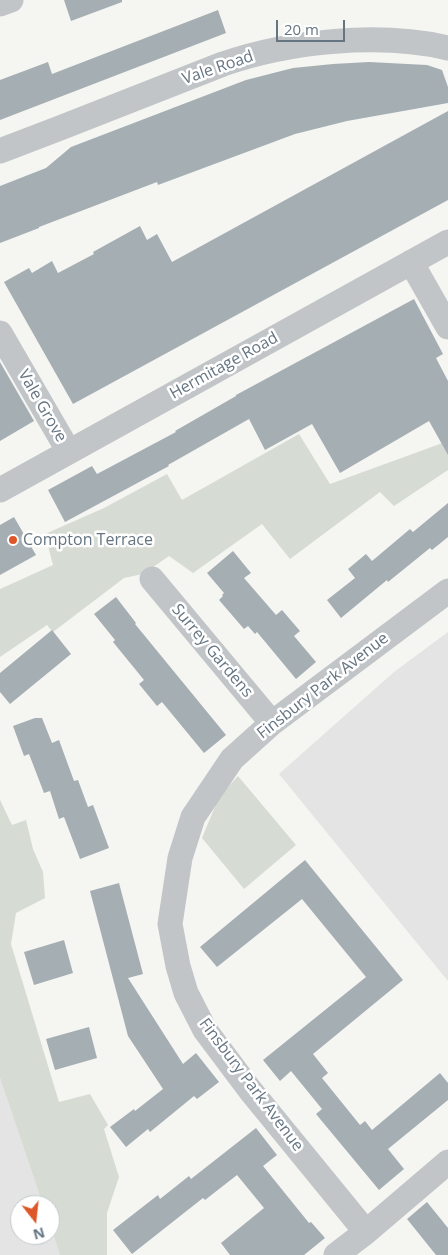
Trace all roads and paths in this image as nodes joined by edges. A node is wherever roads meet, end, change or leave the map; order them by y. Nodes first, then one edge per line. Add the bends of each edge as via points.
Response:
1 (10, 0) edge
2 (0, 4) edge
3 (448, 48) edge
4 (0, 151) edge
5 (448, 242) edge
6 (411, 262) junction
7 (448, 327) edge
8 (0, 334) edge
9 (69, 452) junction
10 (0, 490) edge
11 (152, 579) dead end
12 (448, 591) edge
13 (272, 723) junction
14 (448, 1162) edge
15 (366, 1232) junction
16 (336, 1255) edge

1 - 2 street
3 - 4 street, Vale Road via 358,40 322,42 248,56
5 - 6 street, Hermitage Road
6 - 7 street
6 - 9 street, Hermitage Road
8 - 9 street, Vale Grove
9 - 10 street, Hermitage Road
11 - 13 street, Surrey Gardens
12 - 13 street, Finsbury Park Avenue
13 - 15 street, Finsbury Park Avenue via 232,759 193,817 180,858 170,924 186,993 205,1030
14 - 15 street
15 - 16 street

